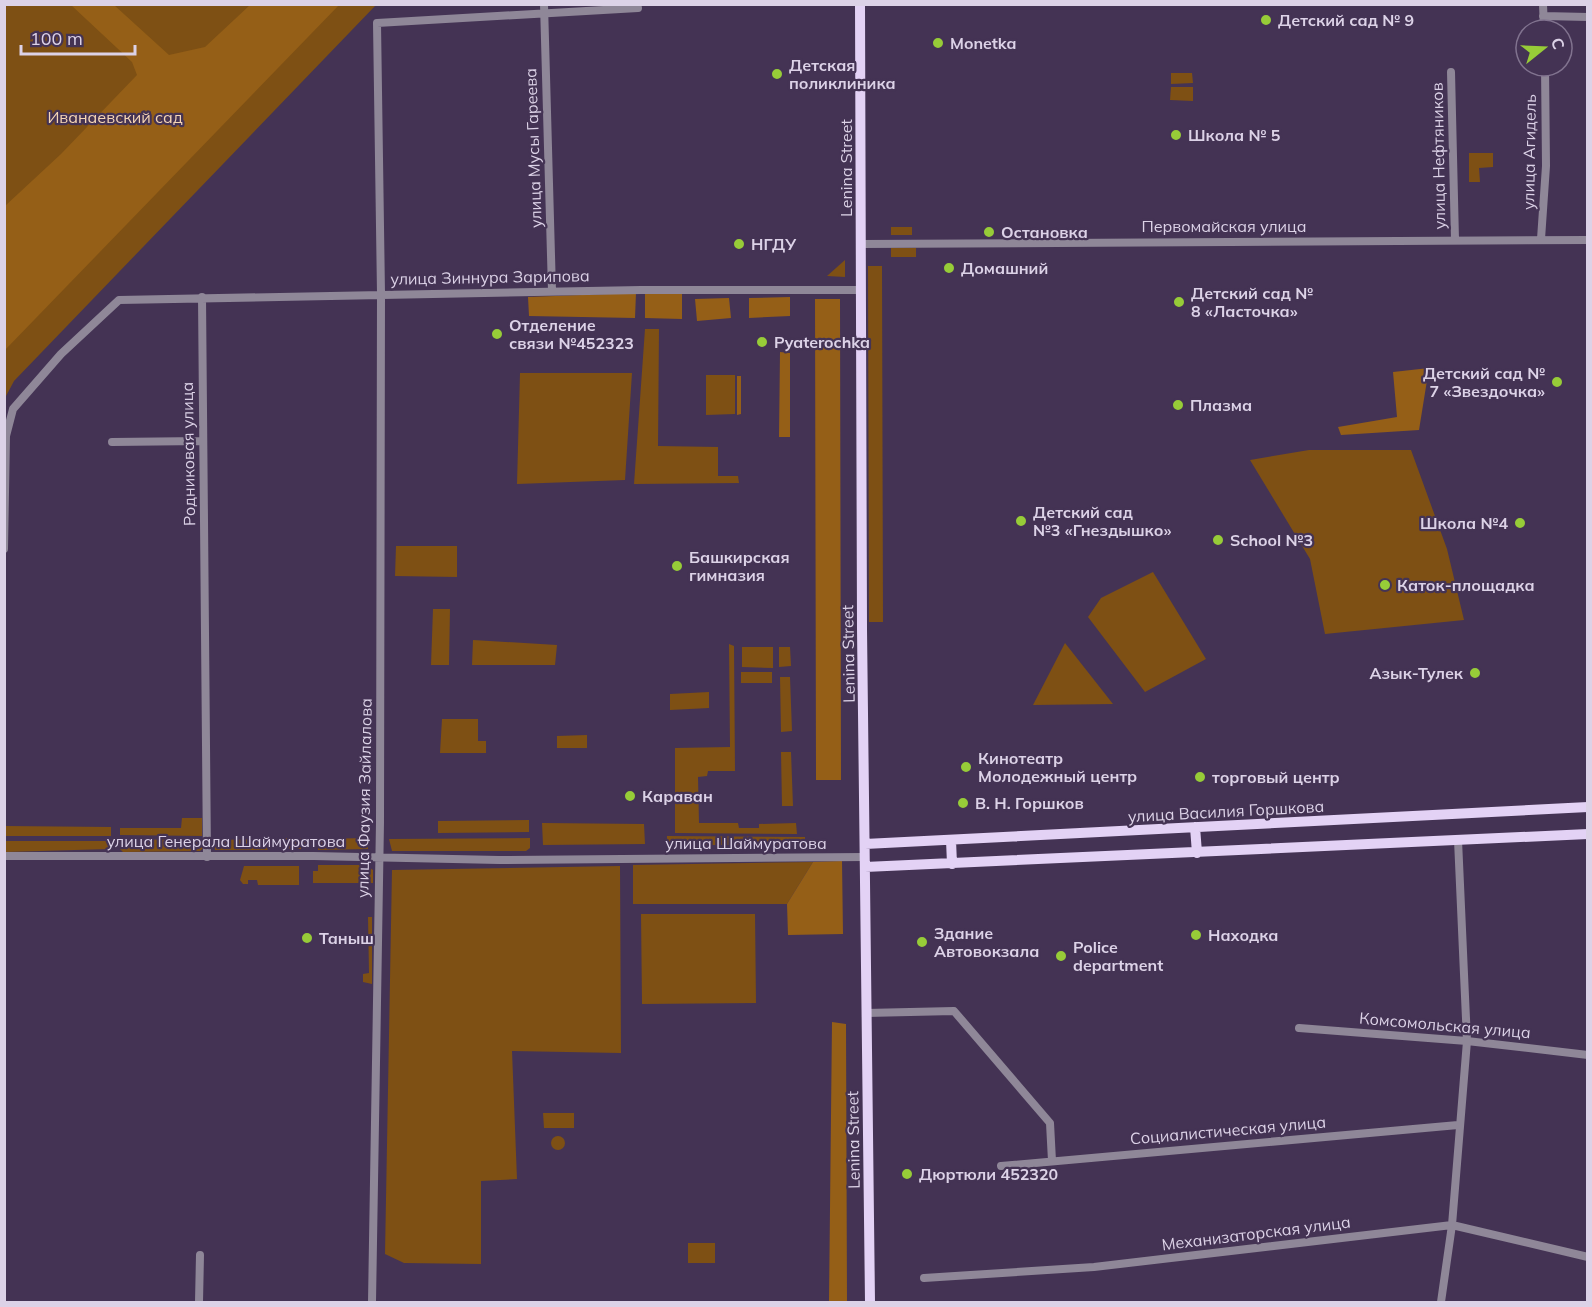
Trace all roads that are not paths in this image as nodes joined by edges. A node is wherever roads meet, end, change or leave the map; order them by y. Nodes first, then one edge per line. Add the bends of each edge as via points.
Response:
1 (860, 4) edge
2 (1543, 4) edge
3 (544, 8) edge
4 (638, 8) dead end
5 (1543, 16) joint
6 (1587, 17) edge
7 (1451, 72) dead end
8 (1545, 78) edge
9 (1541, 239) junction
10 (1455, 240) junction
11 (1587, 240) edge
12 (861, 244) junction
13 (552, 291) junction
14 (861, 291) junction
15 (381, 294) junction
16 (202, 297) junction
17 (202, 441) junction
18 (112, 442) dead end
19 (4, 549) edge
20 (1587, 807) edge
21 (1195, 827) junction
22 (1587, 834) edge
23 (951, 840) junction
24 (1458, 840) junction
25 (865, 843) junction
26 (1197, 853) junction
27 (4, 856) edge
28 (207, 857) junction
29 (379, 857) junction
30 (627, 858) joint
31 (865, 862) junction
32 (952, 864) junction
33 (866, 1013) junction
34 (1299, 1028) dead end
35 (1467, 1041) junction
36 (1587, 1055) edge
37 (1458, 1125) junction
38 (1052, 1161) junction
39 (1001, 1166) dead end
40 (1452, 1225) junction
41 (200, 1255) dead end
42 (1587, 1257) edge
43 (924, 1278) dead end
44 (199, 1302) edge
45 (372, 1302) edge
46 (870, 1302) edge
47 (1441, 1302) edge

1 - 12 main road, Lenina Street
2 - 5 street
3 - 4 street
3 - 13 street, улица Мусы Гареева
3 - 15 street, улица Фаузия Зайлалова via 377,23
5 - 6 street
7 - 10 street, улица Нефтяников
8 - 9 street, улица Агидель via 1546,166
9 - 10 street, Первомайская улица
9 - 11 street, Первомайская улица
10 - 12 street, Первомайская улица
12 - 14 main road, Lenina Street
13 - 14 street, улица Зиннура Зарипова
13 - 15 street, улица Зиннура Зарипова
14 - 25 main road, Lenina Street
15 - 16 street, улица Зиннура Зарипова
15 - 29 street, улица Фаузия Зайлалова
16 - 17 street, Родниковая улица
16 - 19 street, улица Зиннура Зарипова via 119,300 61,354 13,409 6,436
17 - 18 street
17 - 28 street, Родниковая улица
20 - 21 main road, улица Василия Горшкова
21 - 23 main road, улица Василия Горшкова
21 - 26 main road
22 - 24 main road
23 - 25 main road, улица Василия Горшкова
23 - 32 main road
24 - 26 main road
24 - 35 street
25 - 31 main road, Lenina Street
26 - 32 main road
27 - 28 street, улица Генерала Шаймуратова
28 - 29 street, улица Генерала Шаймуратова
29 - 30 street, улица Генерала Шаймуратова
29 - 45 street, улица Фаузия Зайлалова
30 - 31 street, улица Шаймуратова
31 - 32 main road
31 - 33 main road, Lenina Street
33 - 38 street via 954,1011 1050,1123
33 - 46 main road, Lenina Street
34 - 35 street, Комсомольская улица
35 - 36 street, Комсомольская улица
35 - 37 street
37 - 38 street, Социалистическая улица
37 - 40 street
38 - 39 street, Социалистическая улица
40 - 42 street, Механизаторская улица
40 - 43 street, Механизаторская улица via 1094,1267
40 - 47 street
41 - 44 street

